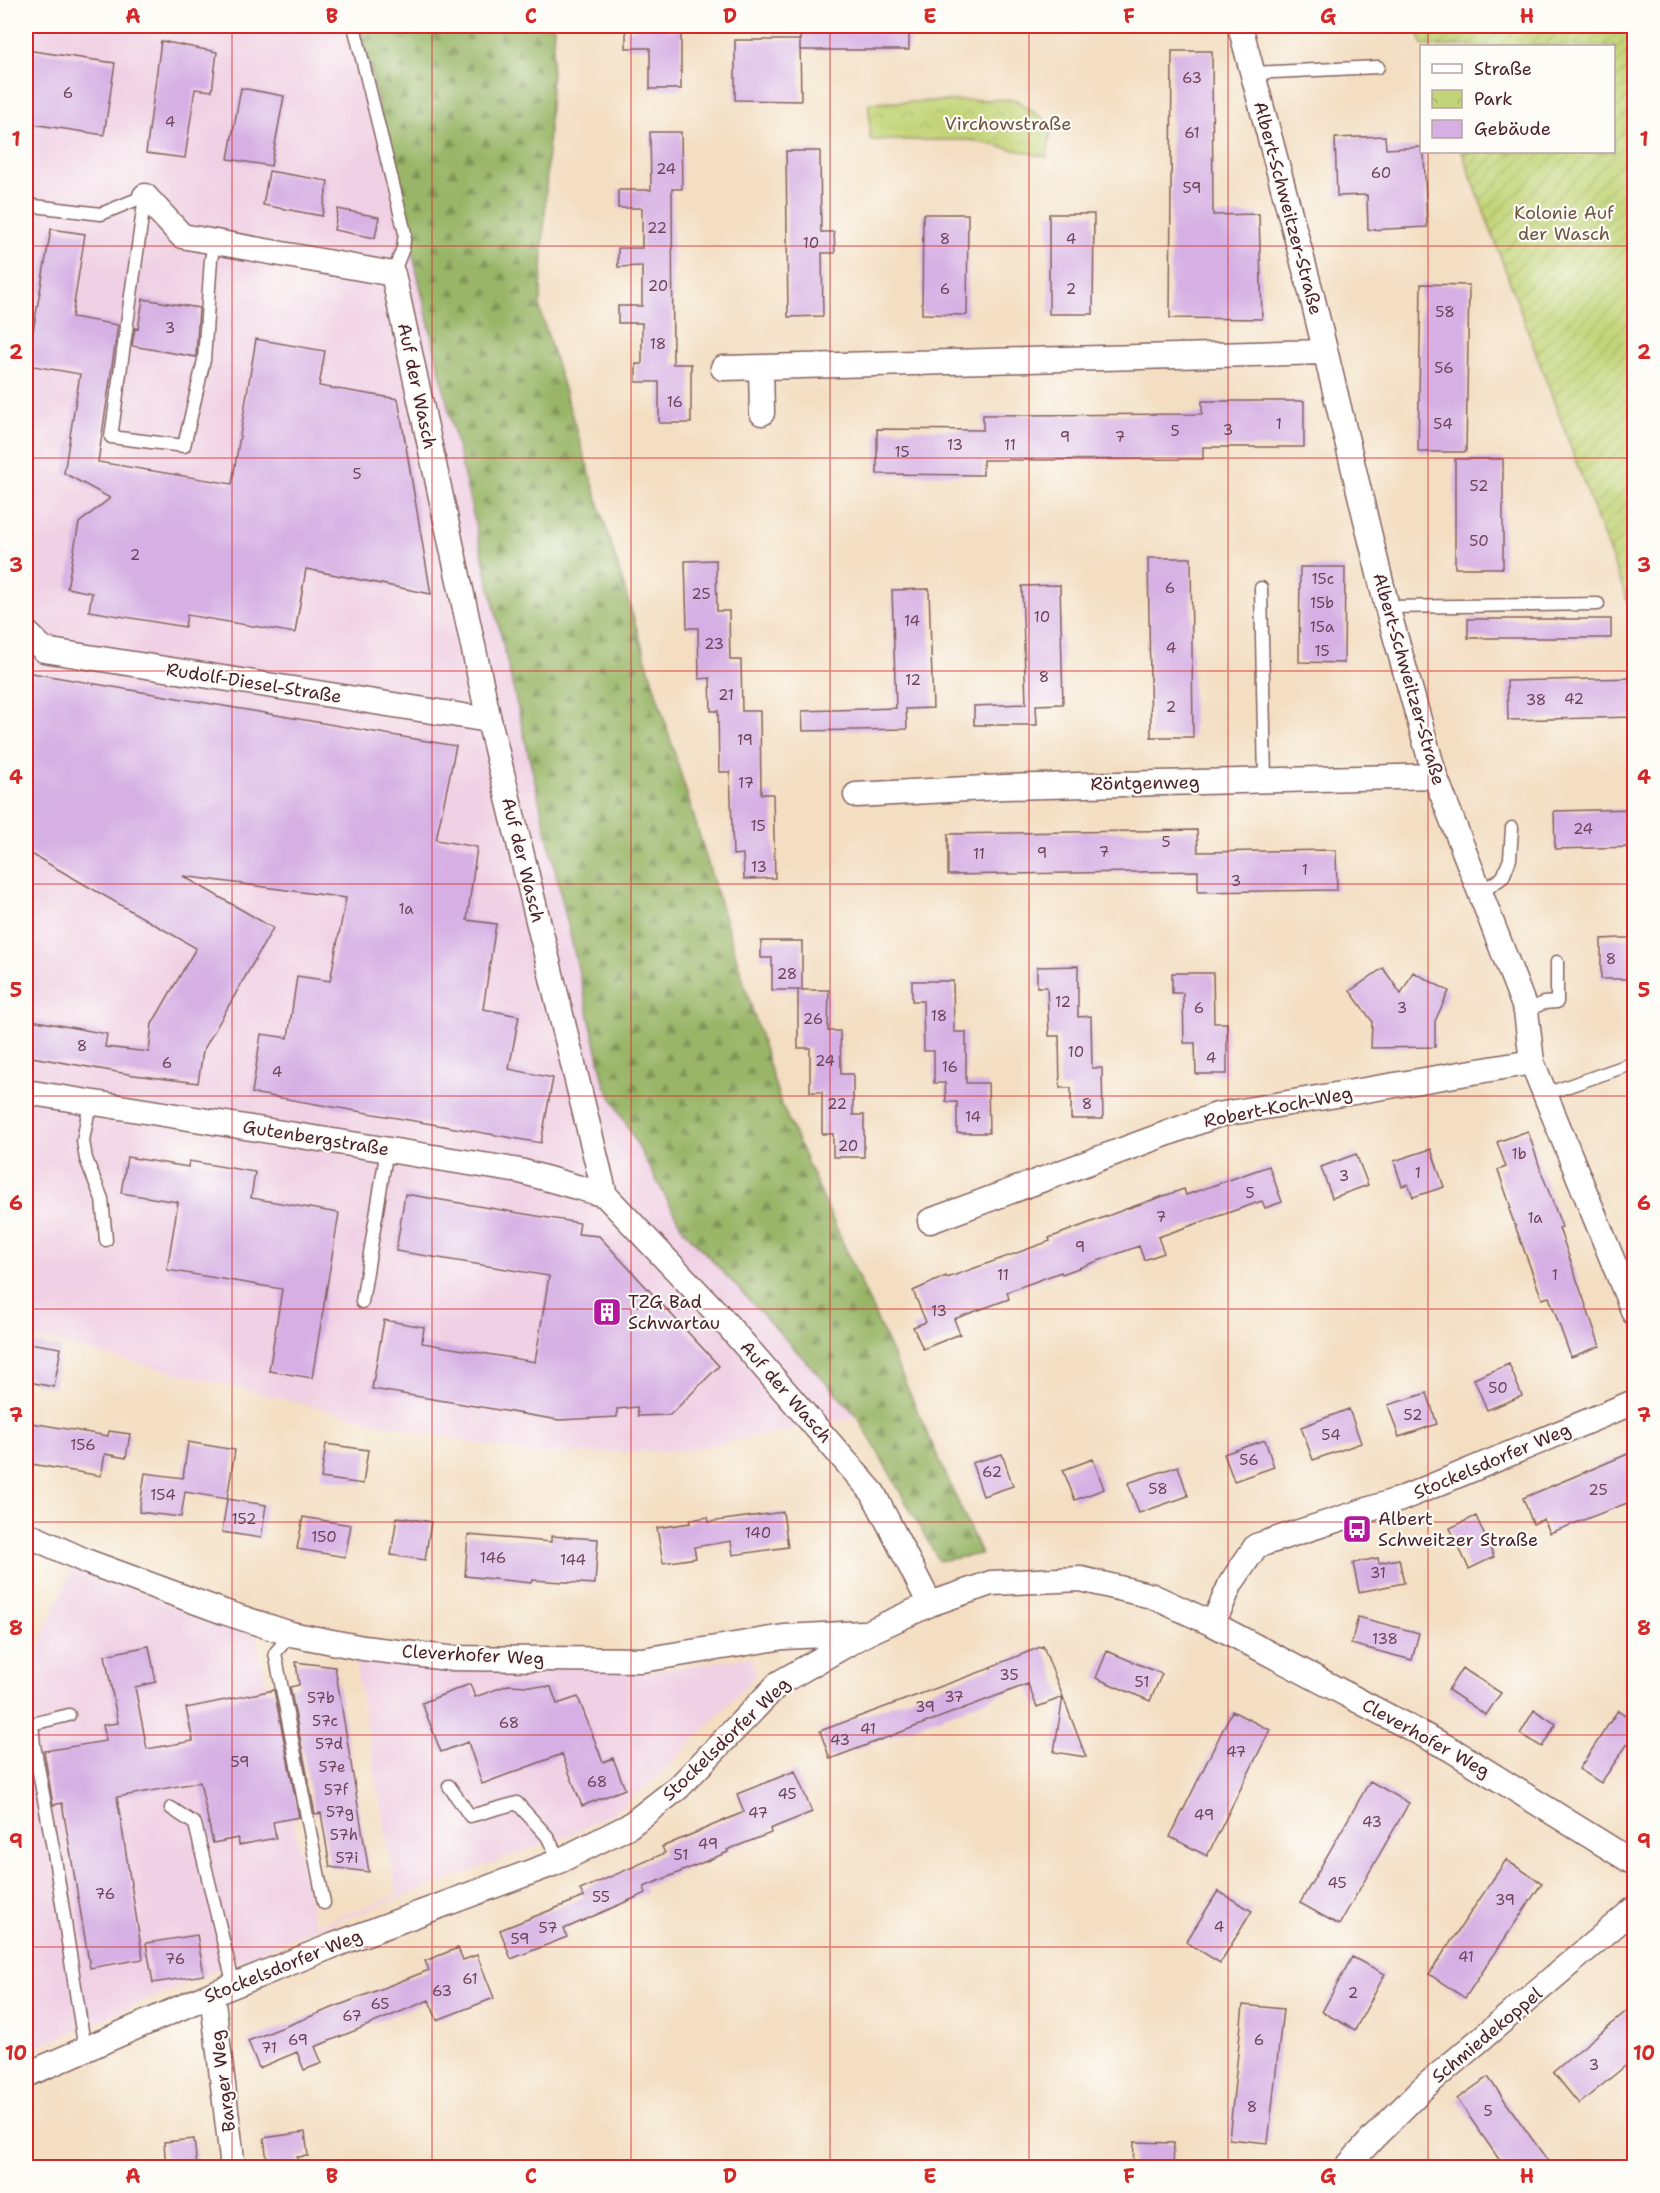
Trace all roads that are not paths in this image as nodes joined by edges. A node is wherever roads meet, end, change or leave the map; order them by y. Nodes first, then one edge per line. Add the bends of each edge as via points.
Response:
1 (354, 26) edge
2 (1240, 26) edge
3 (1378, 67) dead end
4 (1252, 73) junction
5 (145, 196) junction
6 (26, 205) edge
7 (214, 242) junction
8 (393, 274) junction
9 (1324, 351) junction
10 (723, 368) dead end
11 (761, 368) junction
12 (762, 413) dead end
13 (1261, 588) dead end
14 (1598, 604) dead end
15 (1387, 608) junction
16 (26, 632) edge
17 (489, 720) junction
18 (1435, 776) junction
19 (1265, 780) junction
20 (856, 795) dead end
21 (1512, 828) dead end
22 (1480, 893) junction
23 (1557, 962) dead end
24 (1526, 1011) junction
25 (1532, 1062) junction
26 (1635, 1063) edge
27 (26, 1092) edge
28 (1546, 1094) junction
29 (90, 1102) junction
30 (387, 1149) junction
31 (605, 1195) junction
32 (930, 1221) dead end
33 (106, 1240) dead end
34 (362, 1302) dead end
35 (1635, 1313) edge
36 (1635, 1402) edge
37 (26, 1534) edge
38 (930, 1604) junction
39 (1212, 1624) junction
40 (867, 1633) junction
41 (291, 1634) junction
42 (69, 1715) dead end
43 (449, 1786) dead end
44 (171, 1808) dead end
45 (560, 1861) junction
46 (1635, 1863) edge
47 (324, 1903) dead end
48 (1635, 1909) edge
49 (223, 1990) junction
50 (85, 2050) junction
51 (26, 2075) edge
52 (233, 2168) edge
53 (1346, 2168) edge

1 - 8 lane via 405,233
2 - 4 street, Albert-Schweitzer-Straße
3 - 4 lane
4 - 9 street, Albert-Schweitzer-Straße
5 - 6 lane via 101,214
5 - 7 street via 182,236
5 - 7 lane via 111,437 184,446 204,360
7 - 8 street
8 - 17 street, Auf der Wasch
9 - 11 street
9 - 15 street, Albert-Schweitzer-Straße
10 - 11 street
11 - 12 street
13 - 19 lane
14 - 15 lane
15 - 18 street, Albert-Schweitzer-Straße
16 - 17 street, Rudolf-Diesel-Straße via 44,650
17 - 31 street, Auf der Wasch
18 - 19 street, Röntgenweg
18 - 22 street, Albert-Schweitzer-Straße
19 - 20 street, Röntgenweg
21 - 22 lane via 1510,859 1503,877
22 - 24 street, Albert-Schweitzer-Straße
23 - 24 lane via 1557,1002
24 - 25 street, Albert-Schweitzer-Straße
25 - 28 street, Albert-Schweitzer-Straße
25 - 32 street, Robert-Koch-Weg via 1217,1115
26 - 28 lane
27 - 29 street, Gutenbergstraße
28 - 35 street, Albert-Schweitzer-Straße
29 - 30 street, Gutenbergstraße
29 - 33 lane via 83,1141 102,1199
30 - 31 street, Gutenbergstraße via 520,1171
30 - 34 lane
31 - 38 street, Auf der Wasch via 717,1313 873,1493
36 - 39 street, Stockelsdorfer Weg via 1401,1499 1256,1546 1231,1582
37 - 41 street, Cleverhofer Weg via 88,1562
38 - 39 street, Stockelsdorfer Weg via 991,1583 1081,1579 1152,1596
38 - 40 street, Stockelsdorfer Weg
39 - 46 street, Cleverhofer Weg via 1452,1750
40 - 41 street, Cleverhofer Weg via 784,1637 642,1660 448,1658
40 - 45 street, Stockelsdorfer Weg via 779,1683 679,1787 629,1826
41 - 47 lane via 275,1653
42 - 50 lane via 32,1724
43 - 45 lane via 470,1816 517,1803 547,1836
44 - 49 lane via 195,1824
45 - 49 street, Stockelsdorfer Weg
48 - 53 street, Schmiedekoppel via 1422,2089
49 - 50 street, Stockelsdorfer Weg
49 - 52 street, Barger Weg
50 - 51 street, Stockelsdorfer Weg

